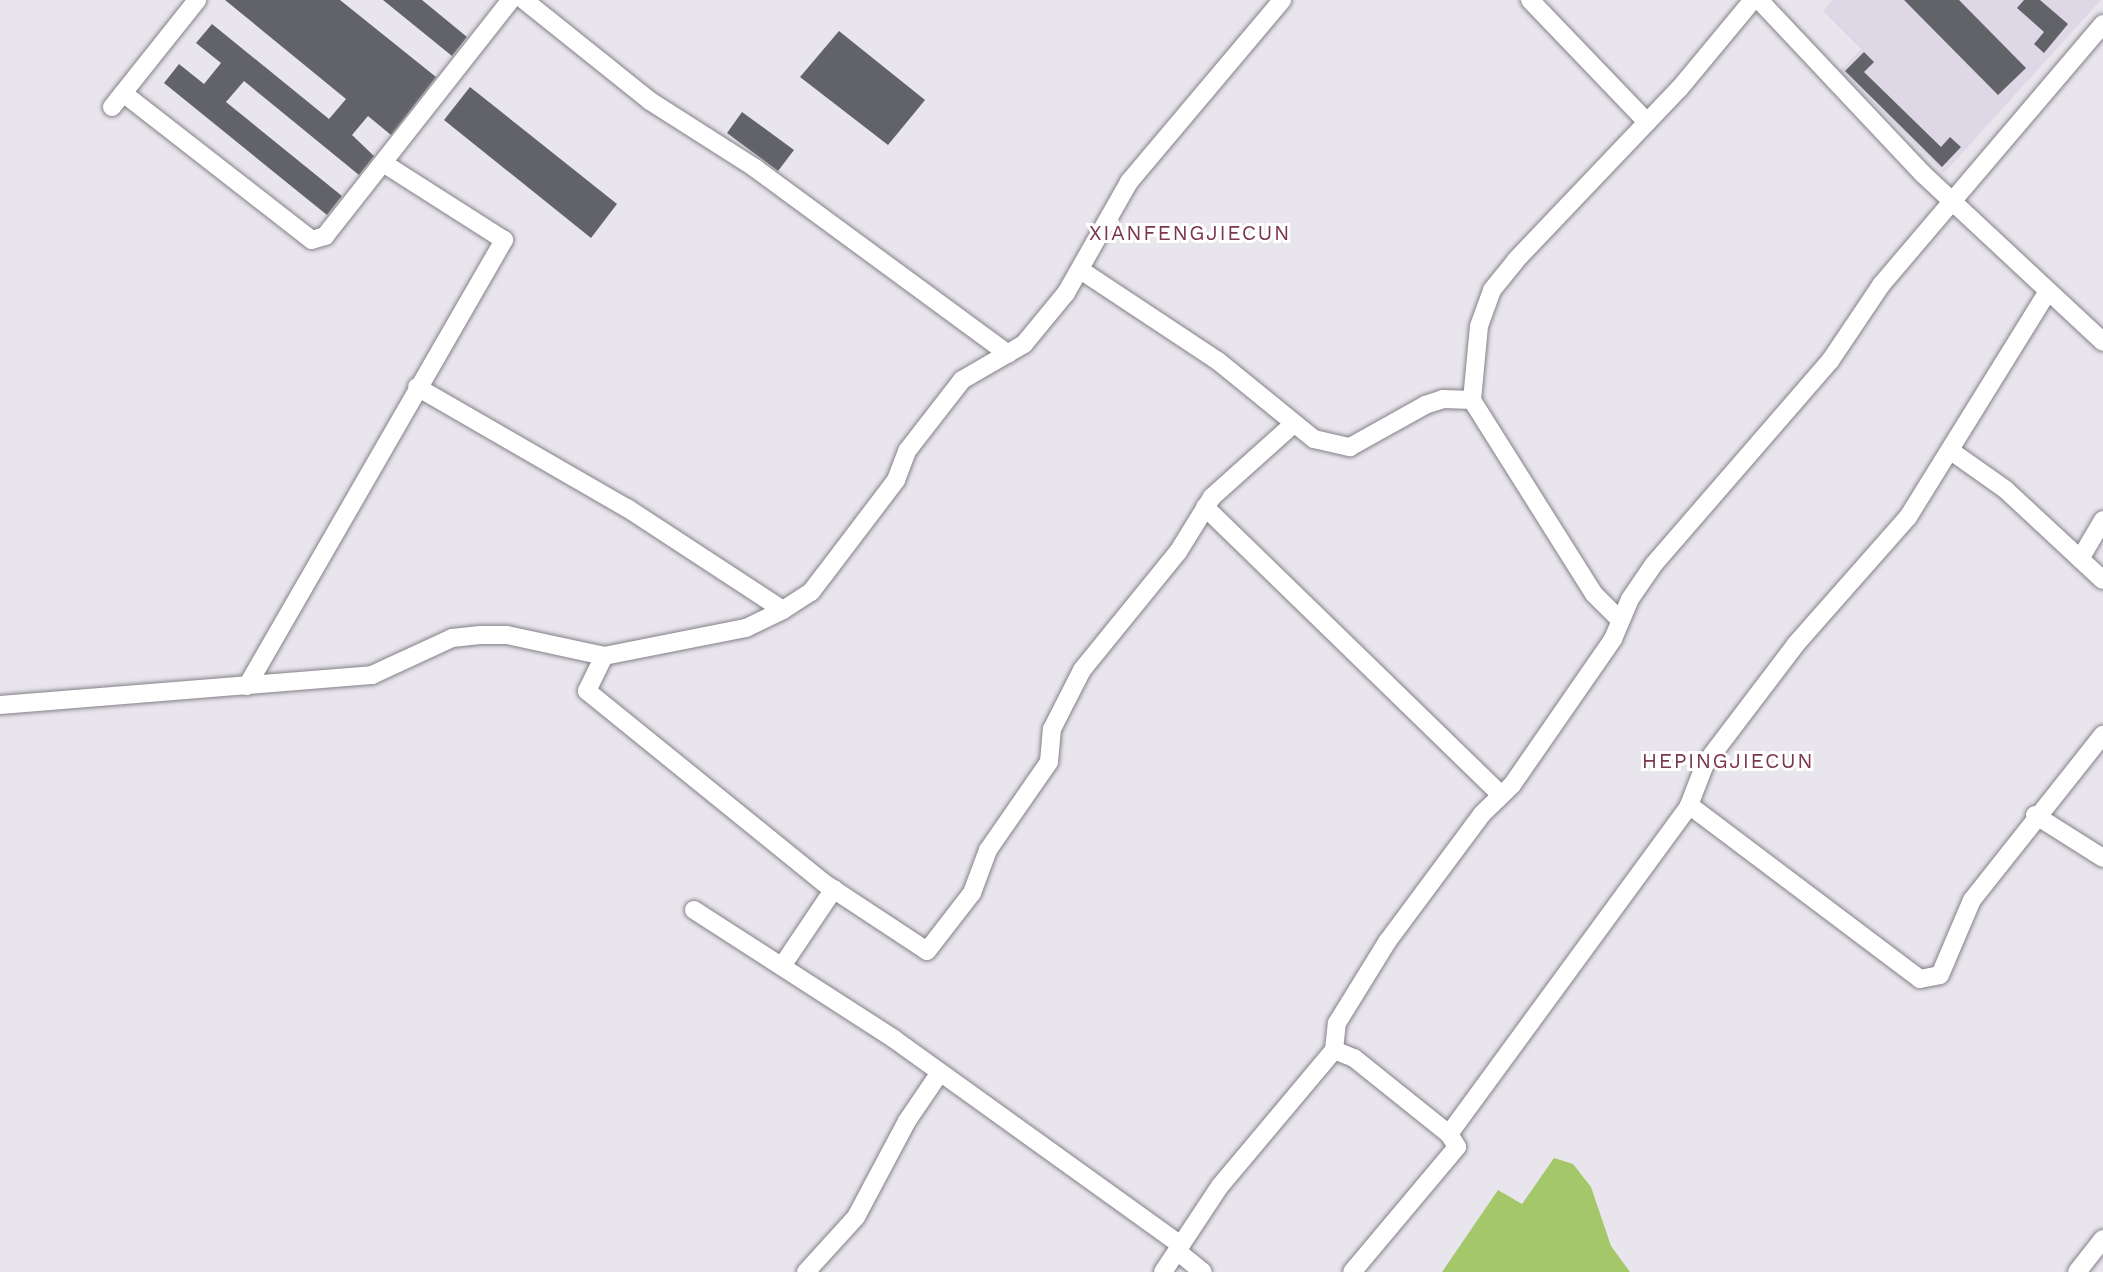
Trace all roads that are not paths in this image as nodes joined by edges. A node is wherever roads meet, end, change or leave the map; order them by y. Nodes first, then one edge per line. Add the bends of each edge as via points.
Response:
1 (197, 0) edge
2 (512, 0) edge
3 (524, 0) edge
4 (1282, 0) edge
5 (1530, 0) edge
6 (1753, 0) edge
7 (1759, 0) edge
8 (2103, 24) edge
9 (1647, 122) junction
10 (383, 163) junction
11 (1950, 200) junction
12 (1082, 271) junction
13 (2047, 293) junction
14 (2103, 342) edge
15 (1008, 354) junction
16 (417, 387) junction
17 (1472, 400) junction
18 (1292, 426) junction
19 (1951, 450) junction
20 (1205, 507) junction
21 (2103, 520) edge
22 (2080, 559) junction
23 (2103, 580) edge
24 (783, 609) junction
25 (1620, 620) junction
26 (603, 656) junction
27 (247, 686) junction
28 (0, 705) edge
29 (2103, 735) edge
30 (1501, 795) junction
31 (1689, 805) junction
32 (2036, 815) junction
33 (2103, 858) edge
34 (834, 889) junction
35 (694, 910) dead end
36 (782, 966) junction
37 (1334, 1050) junction
38 (939, 1074) junction
39 (1449, 1134) junction
40 (2103, 1239) edge
41 (1179, 1248) junction
42 (806, 1272) edge
43 (1163, 1272) edge
44 (1203, 1272) edge
45 (1352, 1272) edge
46 (2077, 1272) edge

1 - 10 street via 118,100 312,240 326,236
2 - 10 street
3 - 15 street via 650,101 755,168
4 - 12 street via 1129,182
5 - 9 street
6 - 9 street via 1721,42
7 - 11 street
8 - 11 street
9 - 17 street via 1492,290 1479,326
10 - 16 street via 504,240
11 - 13 street
11 - 25 street via 1881,285 1830,361 1654,564
12 - 15 street via 1024,344
12 - 18 street via 1218,361
13 - 14 street
13 - 19 street
15 - 24 street via 962,380 906,451 896,480 811,592
16 - 24 street via 627,508
16 - 27 street
17 - 18 street via 1443,399 1425,405 1350,447 1314,439
17 - 25 street via 1594,594
18 - 20 street
19 - 22 street via 2006,490
19 - 31 street via 1872,564 1796,644 1705,764
20 - 30 street
20 - 34 street via 1178,552 1082,670 1052,729 1049,762 988,850 972,893 927,951
21 - 22 street
22 - 23 street
24 - 26 street via 747,628
25 - 30 street
26 - 27 street via 507,635 480,635 452,638 372,675
26 - 34 street via 587,691
27 - 28 street
29 - 32 street
30 - 37 street via 1387,942 1337,1023
31 - 32 street via 1920,979 1940,975 1957,925
31 - 39 street
32 - 33 street
34 - 36 street
35 - 36 street
36 - 38 street
37 - 39 street via 1354,1058
37 - 41 street via 1220,1186
38 - 41 street
38 - 42 street via 907,1121 856,1217
39 - 45 street via 1457,1148 1452,1158
40 - 46 street
41 - 43 street
41 - 44 street

